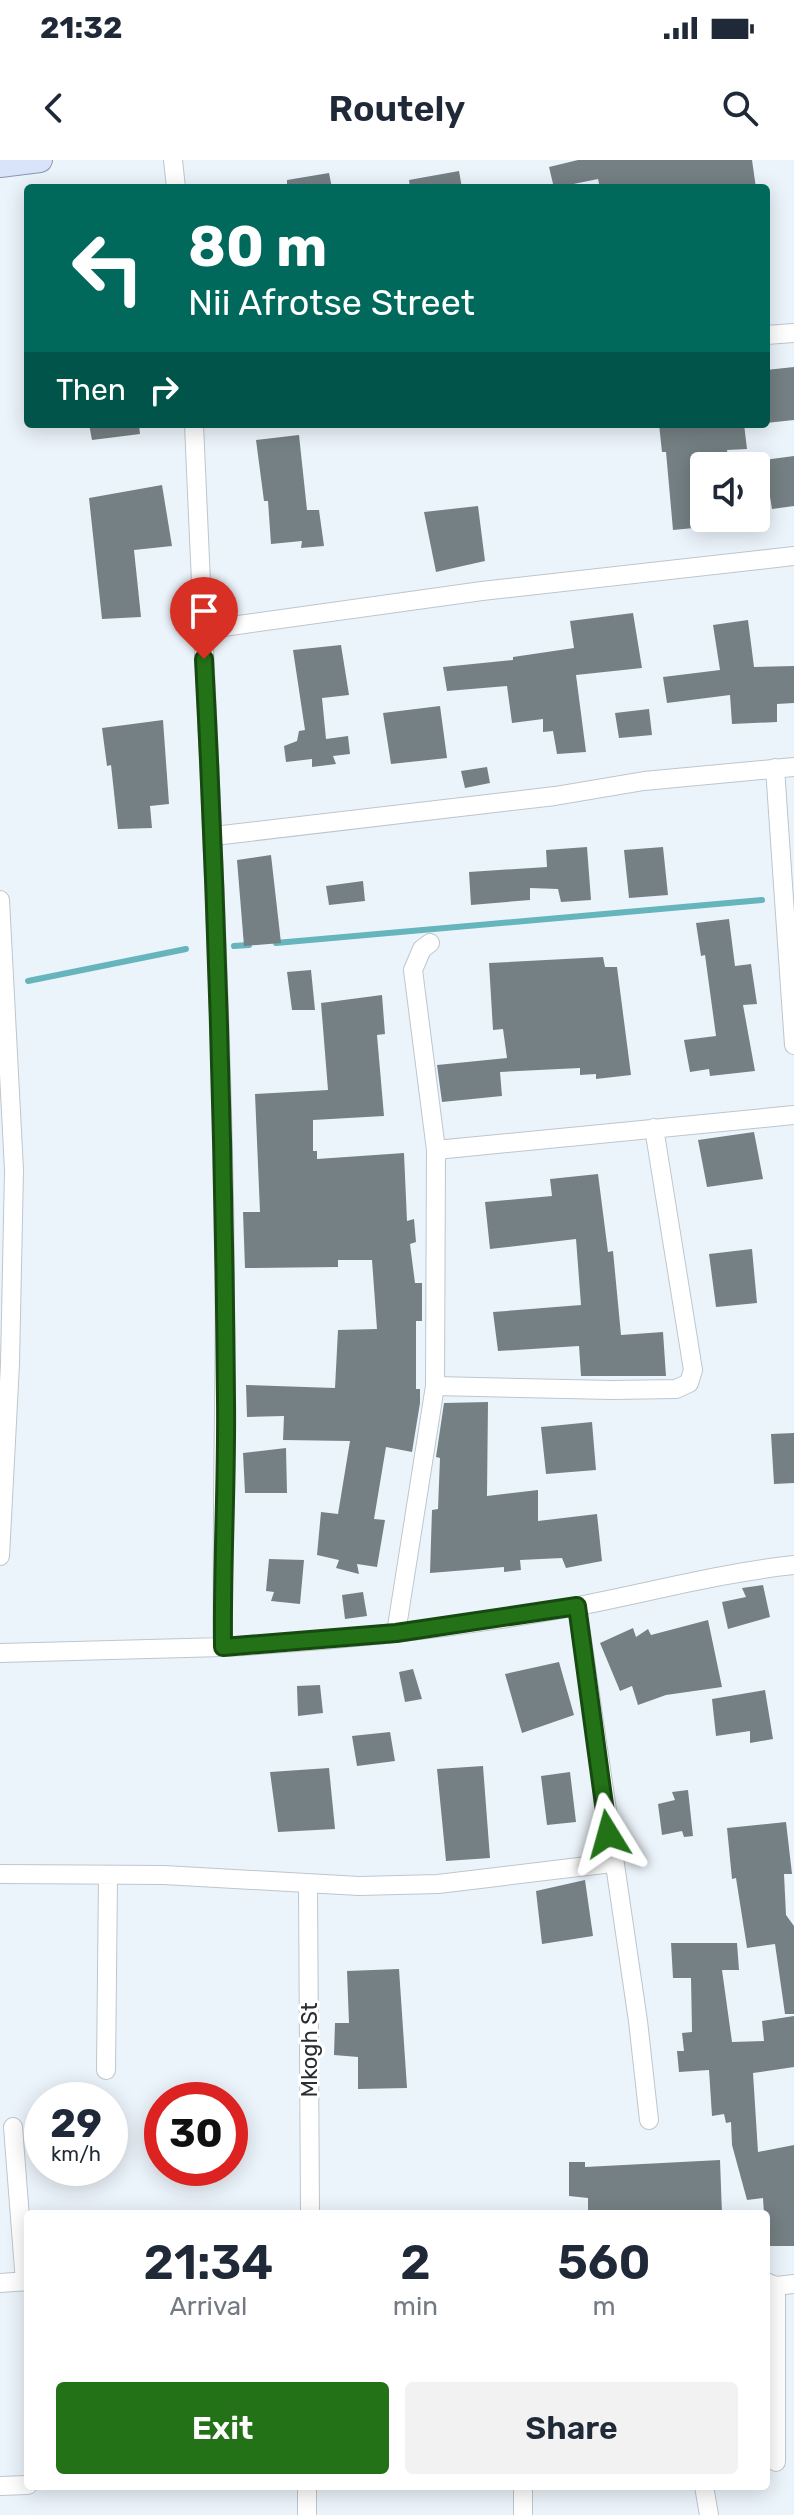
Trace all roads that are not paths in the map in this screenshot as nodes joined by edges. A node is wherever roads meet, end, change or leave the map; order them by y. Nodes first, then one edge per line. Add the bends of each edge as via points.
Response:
1 (40, 160) edge
2 (173, 160) edge
3 (0, 165) edge
4 (176, 184) edge
5 (794, 333) edge
6 (770, 335) edge
7 (194, 428) edge
8 (794, 556) edge
9 (202, 630) junction
10 (785, 768) edge
11 (214, 836) junction
12 (0, 900) edge
13 (430, 943) dead end
14 (2, 957) edge
15 (794, 1045) edge
16 (794, 1115) edge
17 (654, 1128) junction
18 (436, 1150) junction
19 (435, 1386) junction
20 (0, 1556) edge
21 (794, 1565) edge
22 (577, 1606) junction
23 (396, 1633) junction
24 (223, 1647) junction
25 (0, 1653) edge
26 (612, 1863) junction
27 (0, 1874) edge
28 (108, 1878) junction
29 (308, 1885) junction
30 (106, 2070) dead end
31 (649, 2120) dead end
32 (13, 2127) dead end
33 (310, 2210) edge
34 (24, 2249) edge
35 (24, 2282) edge
36 (0, 2283) edge
37 (779, 2284) edge
38 (779, 2463) edge
39 (24, 2485) edge
40 (0, 2486) edge
41 (307, 2490) edge
42 (523, 2490) edge
43 (705, 2490) edge
44 (307, 2515) edge
45 (523, 2515) edge
46 (709, 2515) edge

1 - 3 main road
2 - 4 street
5 - 6 street
7 - 9 street
8 - 9 street via 713,562
9 - 11 street
10 - 11 street
10 - 15 street
11 - 24 street via 227,1426
12 - 14 street
13 - 18 street via 413,970
14 - 20 street via 14,1170
16 - 17 street
17 - 18 street
17 - 19 street via 693,1370 689,1383 676,1389 612,1390
18 - 19 street
19 - 23 street
21 - 22 street via 696,1579
22 - 23 street
22 - 26 street
23 - 24 street
24 - 25 street
26 - 29 street via 438,1884
26 - 31 street
27 - 28 street
28 - 29 street via 164,1875
28 - 30 street
29 - 33 street, Mkogh St
32 - 34 street
35 - 36 street
37 - 38 street
39 - 40 street
41 - 44 street
42 - 45 street
43 - 46 street

